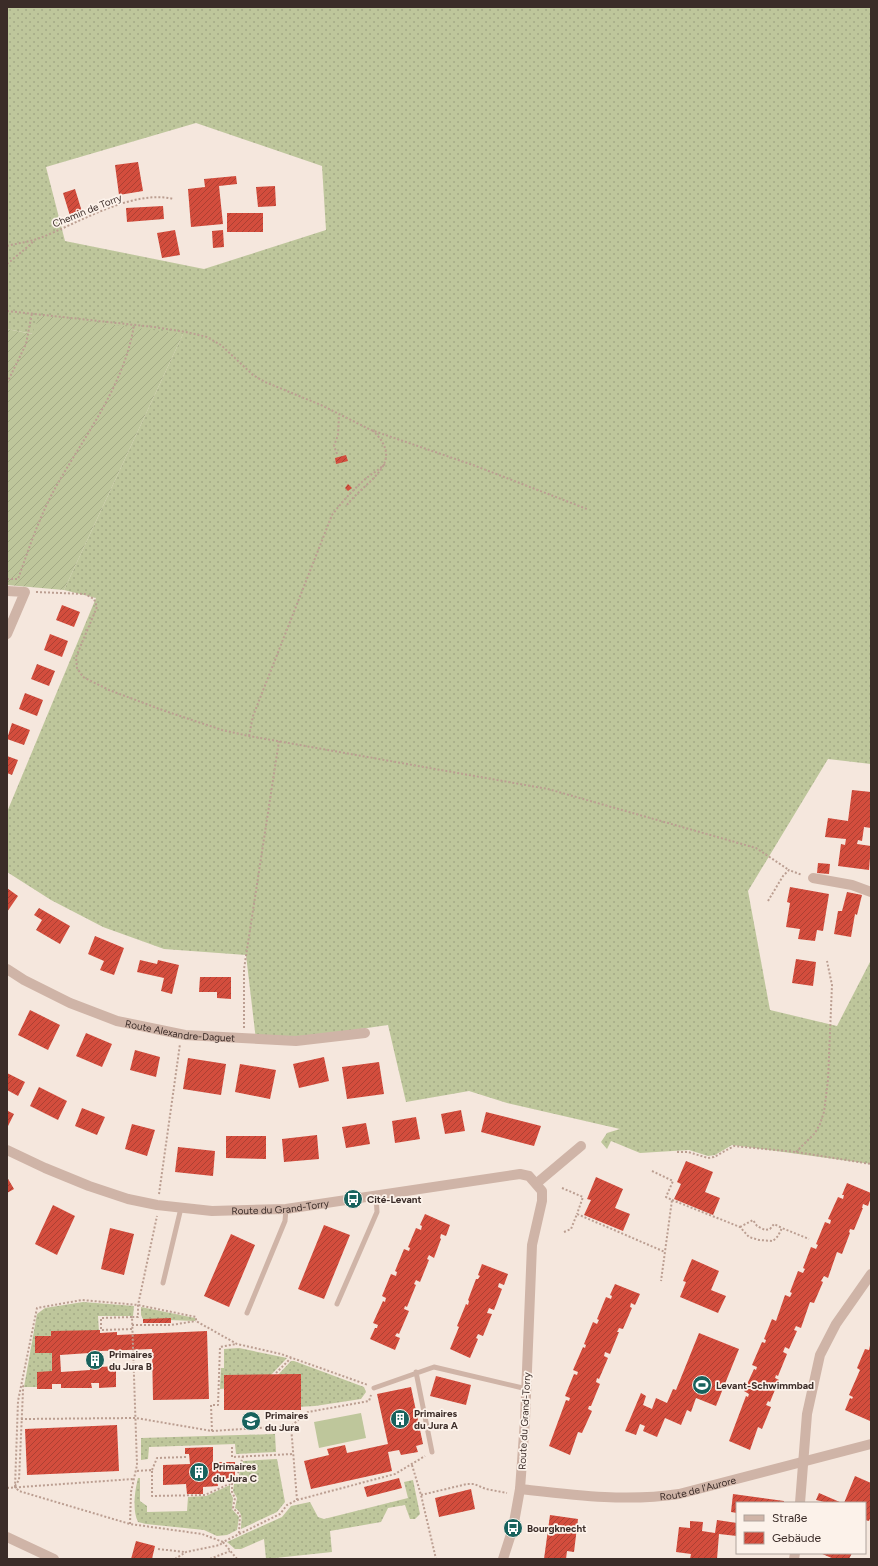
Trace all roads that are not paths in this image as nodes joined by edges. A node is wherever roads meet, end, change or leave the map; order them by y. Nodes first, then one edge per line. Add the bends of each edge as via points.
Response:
1 (7, 591) edge
2 (7, 634) edge
3 (813, 878) road end
4 (871, 892) edge
5 (7, 969) edge
6 (365, 1033) dead end
7 (581, 1146) dead end
8 (7, 1150) edge
9 (537, 1183) junction
10 (376, 1196) junction
11 (181, 1208) junction
12 (286, 1209) junction
13 (871, 1274) edge
14 (163, 1283) dead end
15 (337, 1304) dead end
16 (247, 1313) dead end
17 (416, 1372) junction
18 (374, 1388) road end
19 (526, 1389) junction
20 (871, 1444) edge
21 (432, 1452) road end
22 (805, 1460) junction
23 (520, 1489) junction
24 (800, 1502) edge
25 (7, 1537) edge
26 (54, 1559) edge
27 (503, 1559) edge

1 - 2 street via 24,592
3 - 4 street via 852,885
5 - 6 street, Route Alexandre-Daguet via 70,1003 117,1021 185,1035 296,1041
7 - 9 street
8 - 11 street, Route du Grand-Torry via 89,1186 128,1199
9 - 10 street, Route du Grand-Torry via 529,1176 520,1174
9 - 19 street, Route du Grand-Torry via 542,1191 542,1201 532,1245
10 - 12 street, Route du Grand-Torry
10 - 15 lane via 377,1212
11 - 12 street, Route du Grand-Torry via 212,1211
11 - 14 lane
12 - 16 lane via 285,1221
13 - 22 street via 836,1324 820,1355 806,1414
17 - 18 lane
17 - 19 lane via 434,1367
17 - 21 lane
19 - 23 street, Route du Grand-Torry
20 - 22 street, Route de l'Aurore
22 - 23 street, Route de l'Aurore via 679,1494 652,1498 604,1498
22 - 24 street
23 - 27 street, Route du Grand-Torry via 513,1528
25 - 26 street

